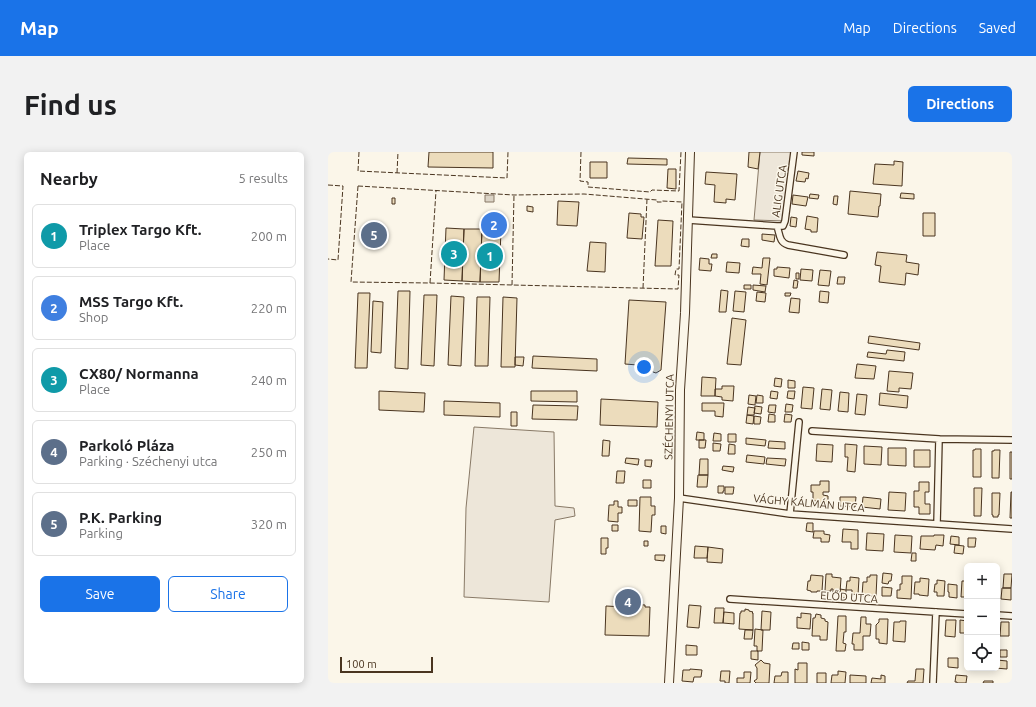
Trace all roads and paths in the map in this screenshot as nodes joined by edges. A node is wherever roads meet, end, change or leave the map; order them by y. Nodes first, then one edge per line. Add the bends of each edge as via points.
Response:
1 (690, 152) edge
2 (794, 152) edge
3 (688, 220) junction
4 (777, 226) junction
5 (844, 255) dead end
6 (799, 422) dead end
7 (812, 432) dead end
8 (939, 439) junction
9 (1012, 440) edge
10 (679, 498) junction
11 (790, 514) junction
12 (937, 524) junction
13 (1012, 529) edge
14 (730, 599) dead end
15 (936, 612) junction
16 (964, 614) edge
17 (1000, 615) edge
18 (1012, 616) edge
19 (669, 683) edge
20 (933, 683) edge

1 - 3 street, SZÉCHENYI UTCA
2 - 4 street, ALIG UTCA via 785,221 783,226
3 - 4 street
3 - 10 street, SZÉCHENYI UTCA via 680,390
4 - 5 street via 782,243
6 - 11 street
7 - 8 street
8 - 9 street
8 - 12 street
10 - 11 street, VÁGHY KÁLMÁN UTCA
10 - 19 street, SZÉCHENYI UTCA
11 - 12 street, VÁGHY KÁLMÁN UTCA
12 - 13 street, VÁGHY KÁLMÁN UTCA
14 - 15 street, ELŐD UTCA
15 - 16 street, ELŐD UTCA
15 - 20 street
17 - 18 street

